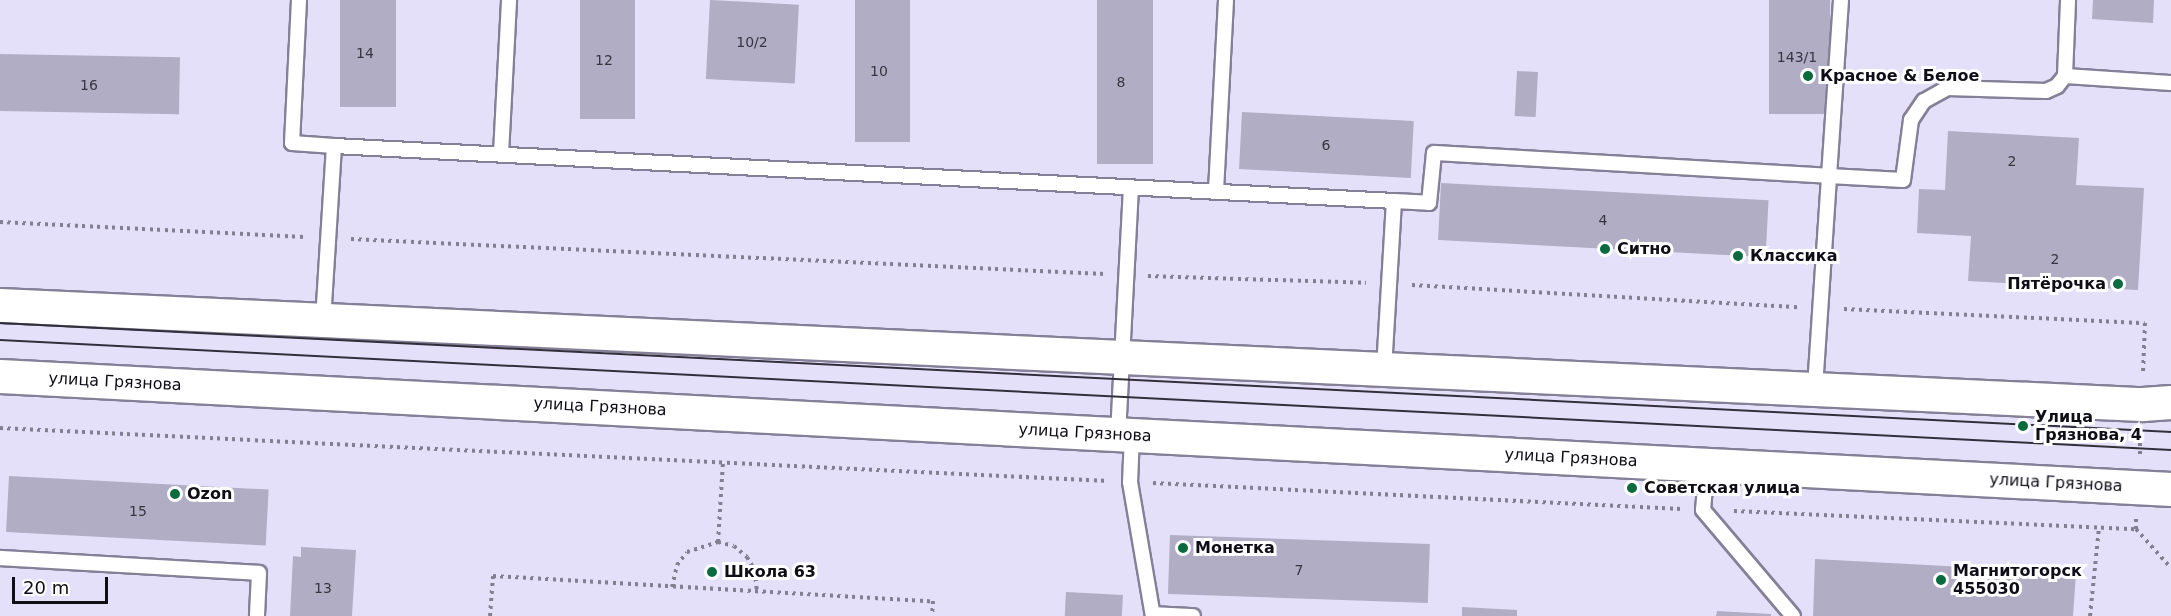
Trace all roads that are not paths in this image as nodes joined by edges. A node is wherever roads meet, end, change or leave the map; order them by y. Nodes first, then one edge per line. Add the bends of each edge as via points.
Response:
1 (299, 0) edge
2 (509, 0) edge
3 (1226, 0) edge
4 (1841, 0) edge
5 (2068, 0) edge
6 (2065, 76) junction
7 (2171, 83) edge
8 (334, 146) junction
9 (501, 154) junction
10 (1829, 176) junction
11 (1131, 187) junction
12 (1216, 191) junction
13 (1394, 201) junction
14 (0, 305) edge
15 (323, 320) junction
16 (1123, 356) junction
17 (1384, 368) junction
18 (0, 376) edge
19 (1815, 388) junction
20 (2171, 402) edge
21 (1125, 435) junction
22 (1707, 465) junction
23 (2171, 489) edge
24 (0, 558) edge
25 (1153, 615) edge
26 (256, 616) edge
27 (1193, 616) edge
28 (1793, 616) edge

1 - 8 lane via 292,144
2 - 9 lane
3 - 12 lane
4 - 10 lane
5 - 6 lane
6 - 7 lane
6 - 10 lane via 2046,91 1947,88 1924,101 1911,120 1903,180
8 - 9 lane
8 - 15 lane
9 - 11 lane
10 - 13 lane via 1434,153 1429,203
10 - 19 lane
11 - 12 lane
11 - 16 lane
12 - 13 lane
13 - 17 lane
14 - 15 main road
15 - 16 main road
16 - 17 main road
16 - 21 lane
17 - 19 main road
18 - 21 main road, улица Грязнова
19 - 20 main road via 2142,404
21 - 22 main road, улица Грязнова
21 - 25 lane
22 - 23 main road, улица Грязнова
22 - 28 lane via 1703,510
24 - 26 lane via 259,573
25 - 27 lane

